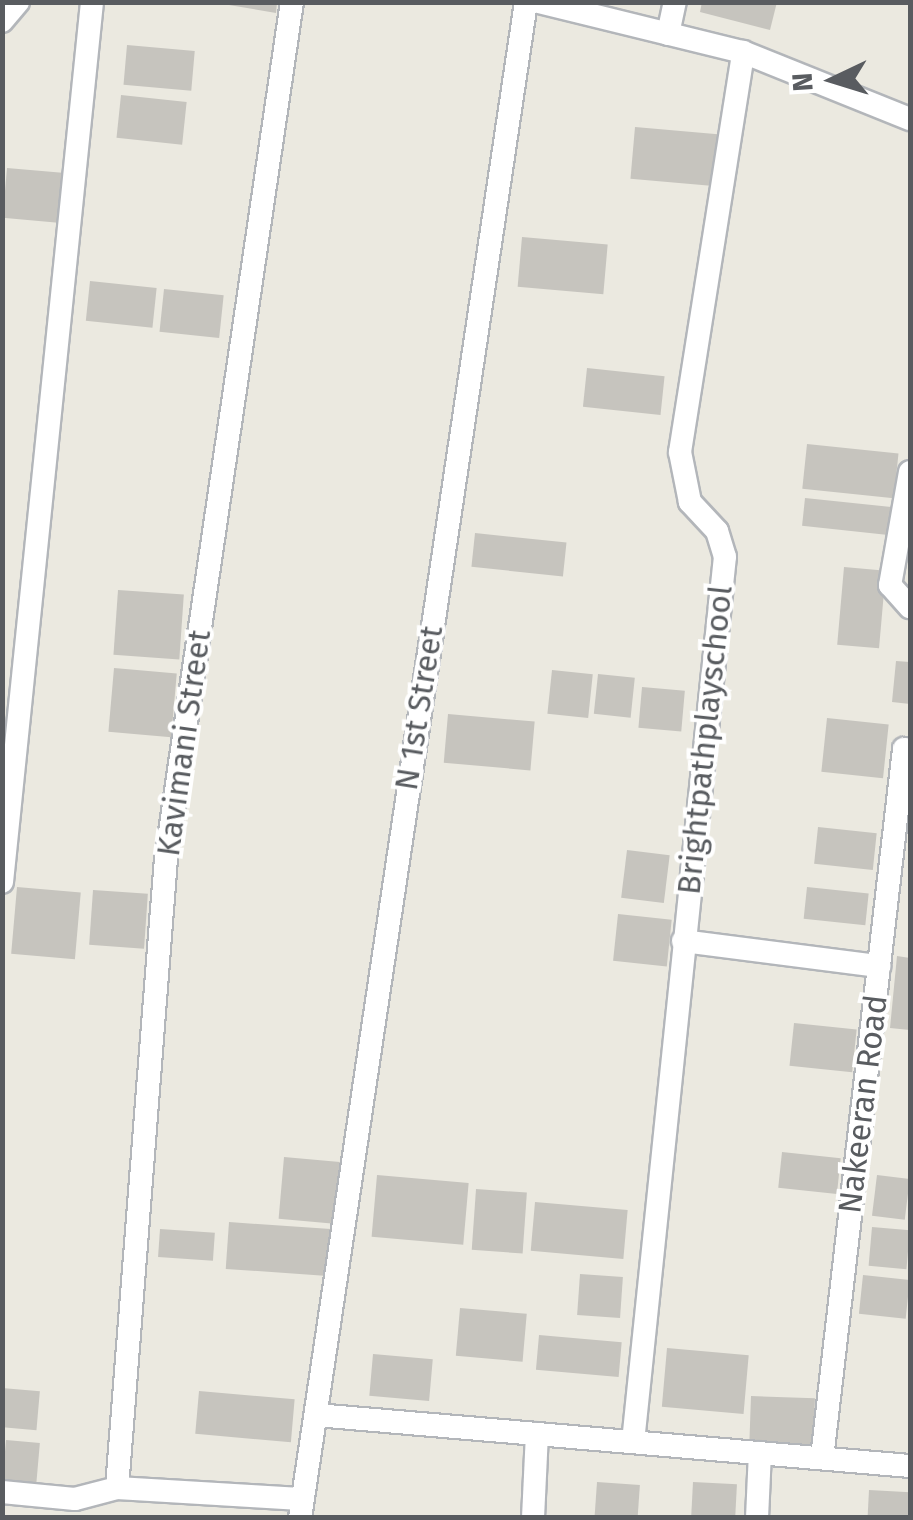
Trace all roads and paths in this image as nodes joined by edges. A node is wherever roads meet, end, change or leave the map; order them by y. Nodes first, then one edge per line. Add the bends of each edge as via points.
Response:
1 (18, 2) edge
2 (92, 2) edge
3 (292, 2) edge
4 (526, 2) edge
5 (539, 2) edge
6 (675, 2) edge
7 (2, 21) edge
8 (668, 34) junction
9 (744, 52) junction
10 (910, 119) edge
11 (910, 472) edge
12 (910, 606) edge
13 (904, 749) dead end
14 (2, 882) edge
15 (683, 942) junction
16 (879, 966) junction
17 (316, 1415) junction
18 (538, 1434) junction
19 (632, 1442) junction
20 (760, 1454) junction
21 (822, 1458) junction
22 (910, 1466) edge
23 (117, 1488) junction
24 (2, 1492) edge
25 (75, 1508) edge
26 (300, 1508) edge
27 (533, 1518) edge
28 (757, 1518) edge

1 - 7 street
2 - 14 street
3 - 23 street, Kavimani Street via 166,860
4 - 17 street, N 1st Street
5 - 8 street
6 - 8 street
8 - 9 street
9 - 10 street
9 - 15 street, Brightpathplayschool via 680,452 690,502 717,531 725,557
11 - 12 street via 890,585
13 - 16 street, Nakeeran Road
15 - 16 street
15 - 19 street, Brightpathplayschool
16 - 21 street, Nakeeran Road
17 - 18 street
17 - 26 street, N 1st Street
18 - 19 street
18 - 27 street
19 - 20 street
20 - 21 street
20 - 28 street
21 - 22 street
23 - 25 street
23 - 26 street
24 - 25 street

